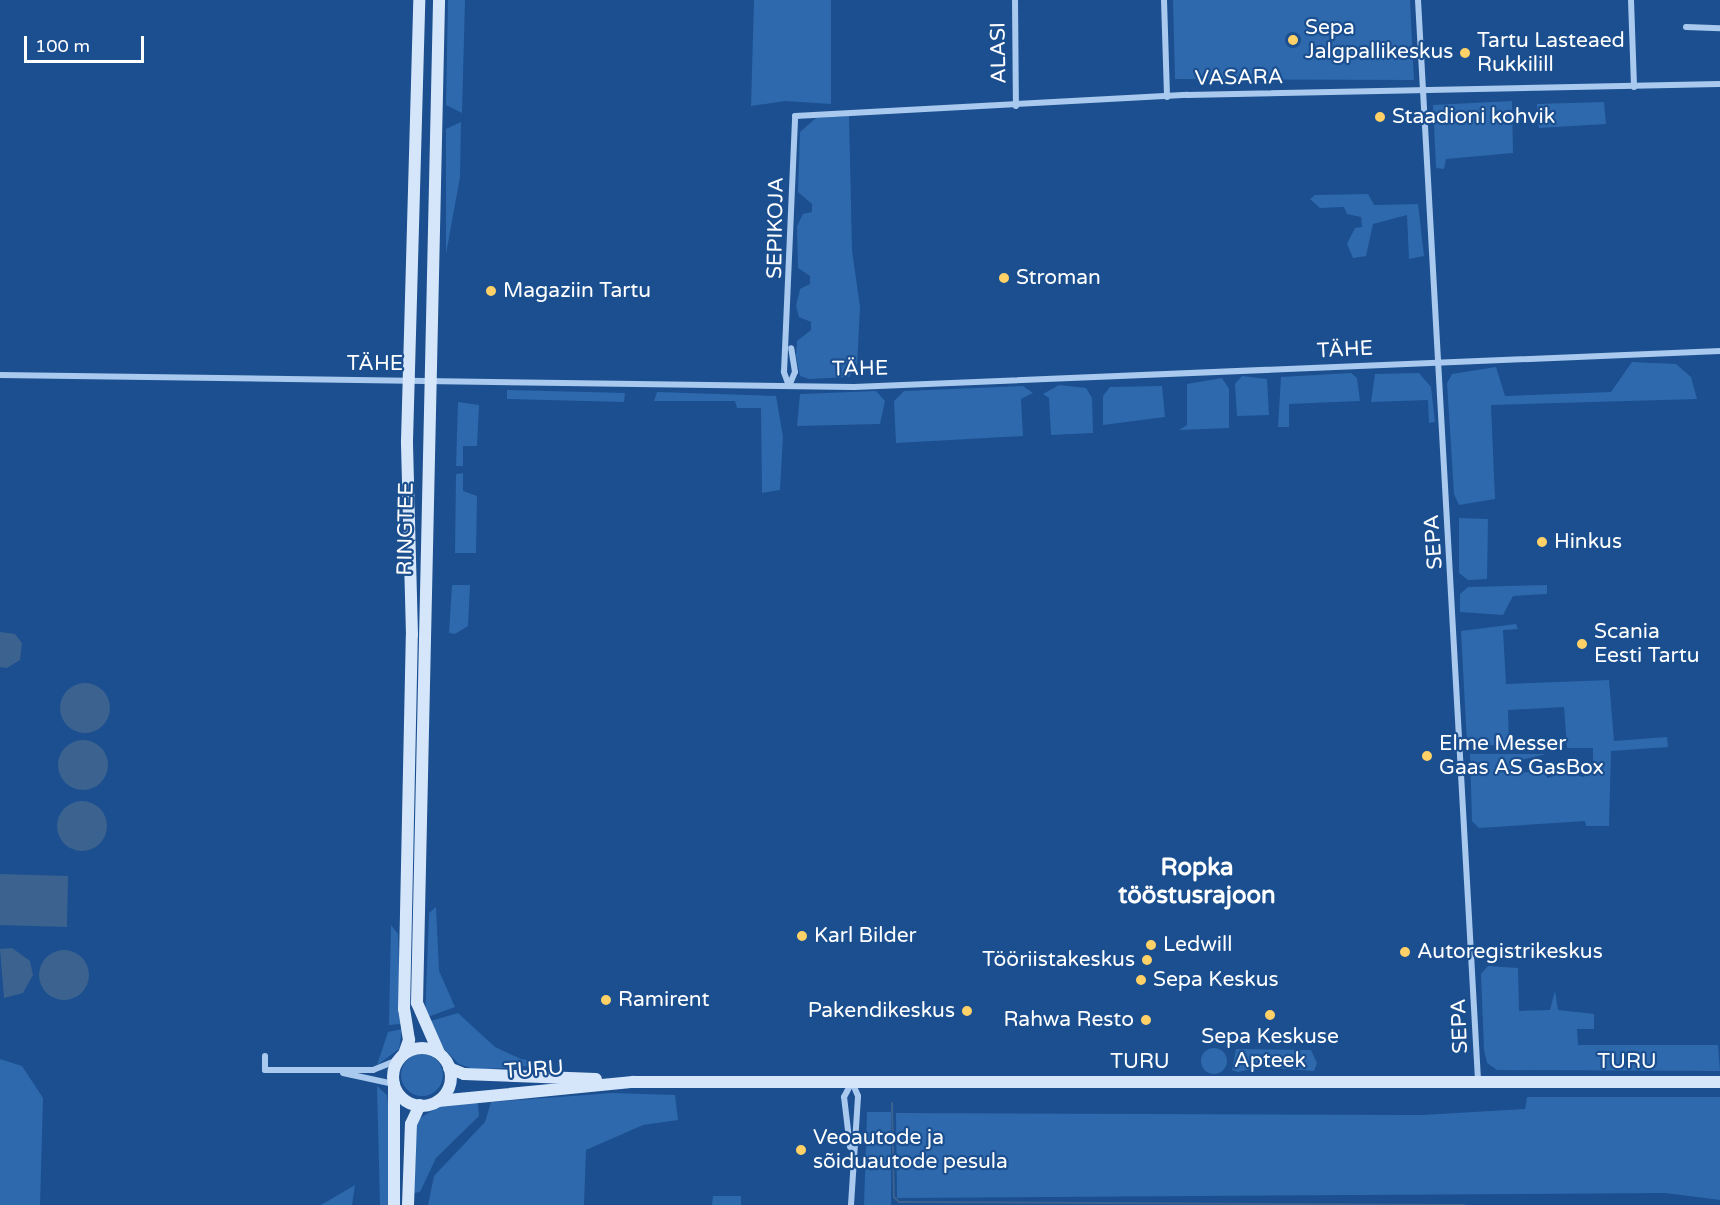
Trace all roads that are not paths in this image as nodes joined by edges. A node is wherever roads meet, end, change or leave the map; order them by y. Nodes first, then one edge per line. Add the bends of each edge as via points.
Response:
1 (419, 0) edge
2 (439, 0) edge
3 (1015, 0) edge
4 (1164, 0) edge
5 (1418, 0) edge
6 (1631, 0) edge
7 (1686, 27) dead end
8 (1720, 28) edge
9 (1720, 84) edge
10 (1634, 87) junction
11 (1424, 91) junction
12 (1167, 97) junction
13 (1016, 106) junction
14 (795, 116) joint
15 (790, 341) junction
16 (1720, 351) edge
17 (1438, 362) junction
18 (0, 375) edge
19 (409, 381) junction
20 (429, 381) junction
21 (789, 386) junction
22 (439, 1053) junction
23 (265, 1056) dead end
24 (401, 1057) junction
25 (449, 1068) junction
26 (337, 1071) junction
27 (1478, 1081) junction
28 (633, 1082) junction
29 (852, 1082) junction
30 (1720, 1082) edge
31 (394, 1084) junction
32 (438, 1101) junction
33 (420, 1105) junction
34 (852, 1157) junction
35 (394, 1205) edge
36 (408, 1205) edge
37 (851, 1205) edge

1 - 19 main road, RINGTEE
2 - 20 main road, RINGTEE
3 - 13 street, ALASI
4 - 12 street
5 - 11 street, SEPA
6 - 10 street
7 - 8 street
9 - 10 street, VASARA
10 - 11 street, VASARA
11 - 12 street, VASARA
11 - 17 street, SEPA
12 - 13 street, VASARA
13 - 14 street, VASARA via 924,106
14 - 15 street, SEPIKOJA
15 - 21 street, SEPIKOJA via 784,372
15 - 21 street, SEPIKOJA via 795,372
16 - 17 street, TÄHE
17 - 21 street, TÄHE
17 - 27 street, SEPA
18 - 19 street, TÄHE
19 - 20 street, TÄHE
19 - 24 main road, RINGTEE via 412,635 404,1009 409,1040
20 - 21 street, TÄHE
20 - 22 main road, RINGTEE via 417,1003
22 - 24 main road via 421,1048
22 - 25 main road
23 - 26 street via 266,1071
24 - 26 street via 373,1070
24 - 31 main road
25 - 28 main road, TURU via 464,1074 531,1073
25 - 32 main road via 449,1086
26 - 31 street
27 - 29 main road, TURU
27 - 30 main road, TURU
28 - 29 main road, TURU
28 - 32 main road, TURU
29 - 34 street via 858,1096
29 - 34 street via 844,1097
31 - 33 main road via 404,1099
31 - 35 main road
32 - 33 main road
33 - 36 main road via 411,1124
34 - 37 street

